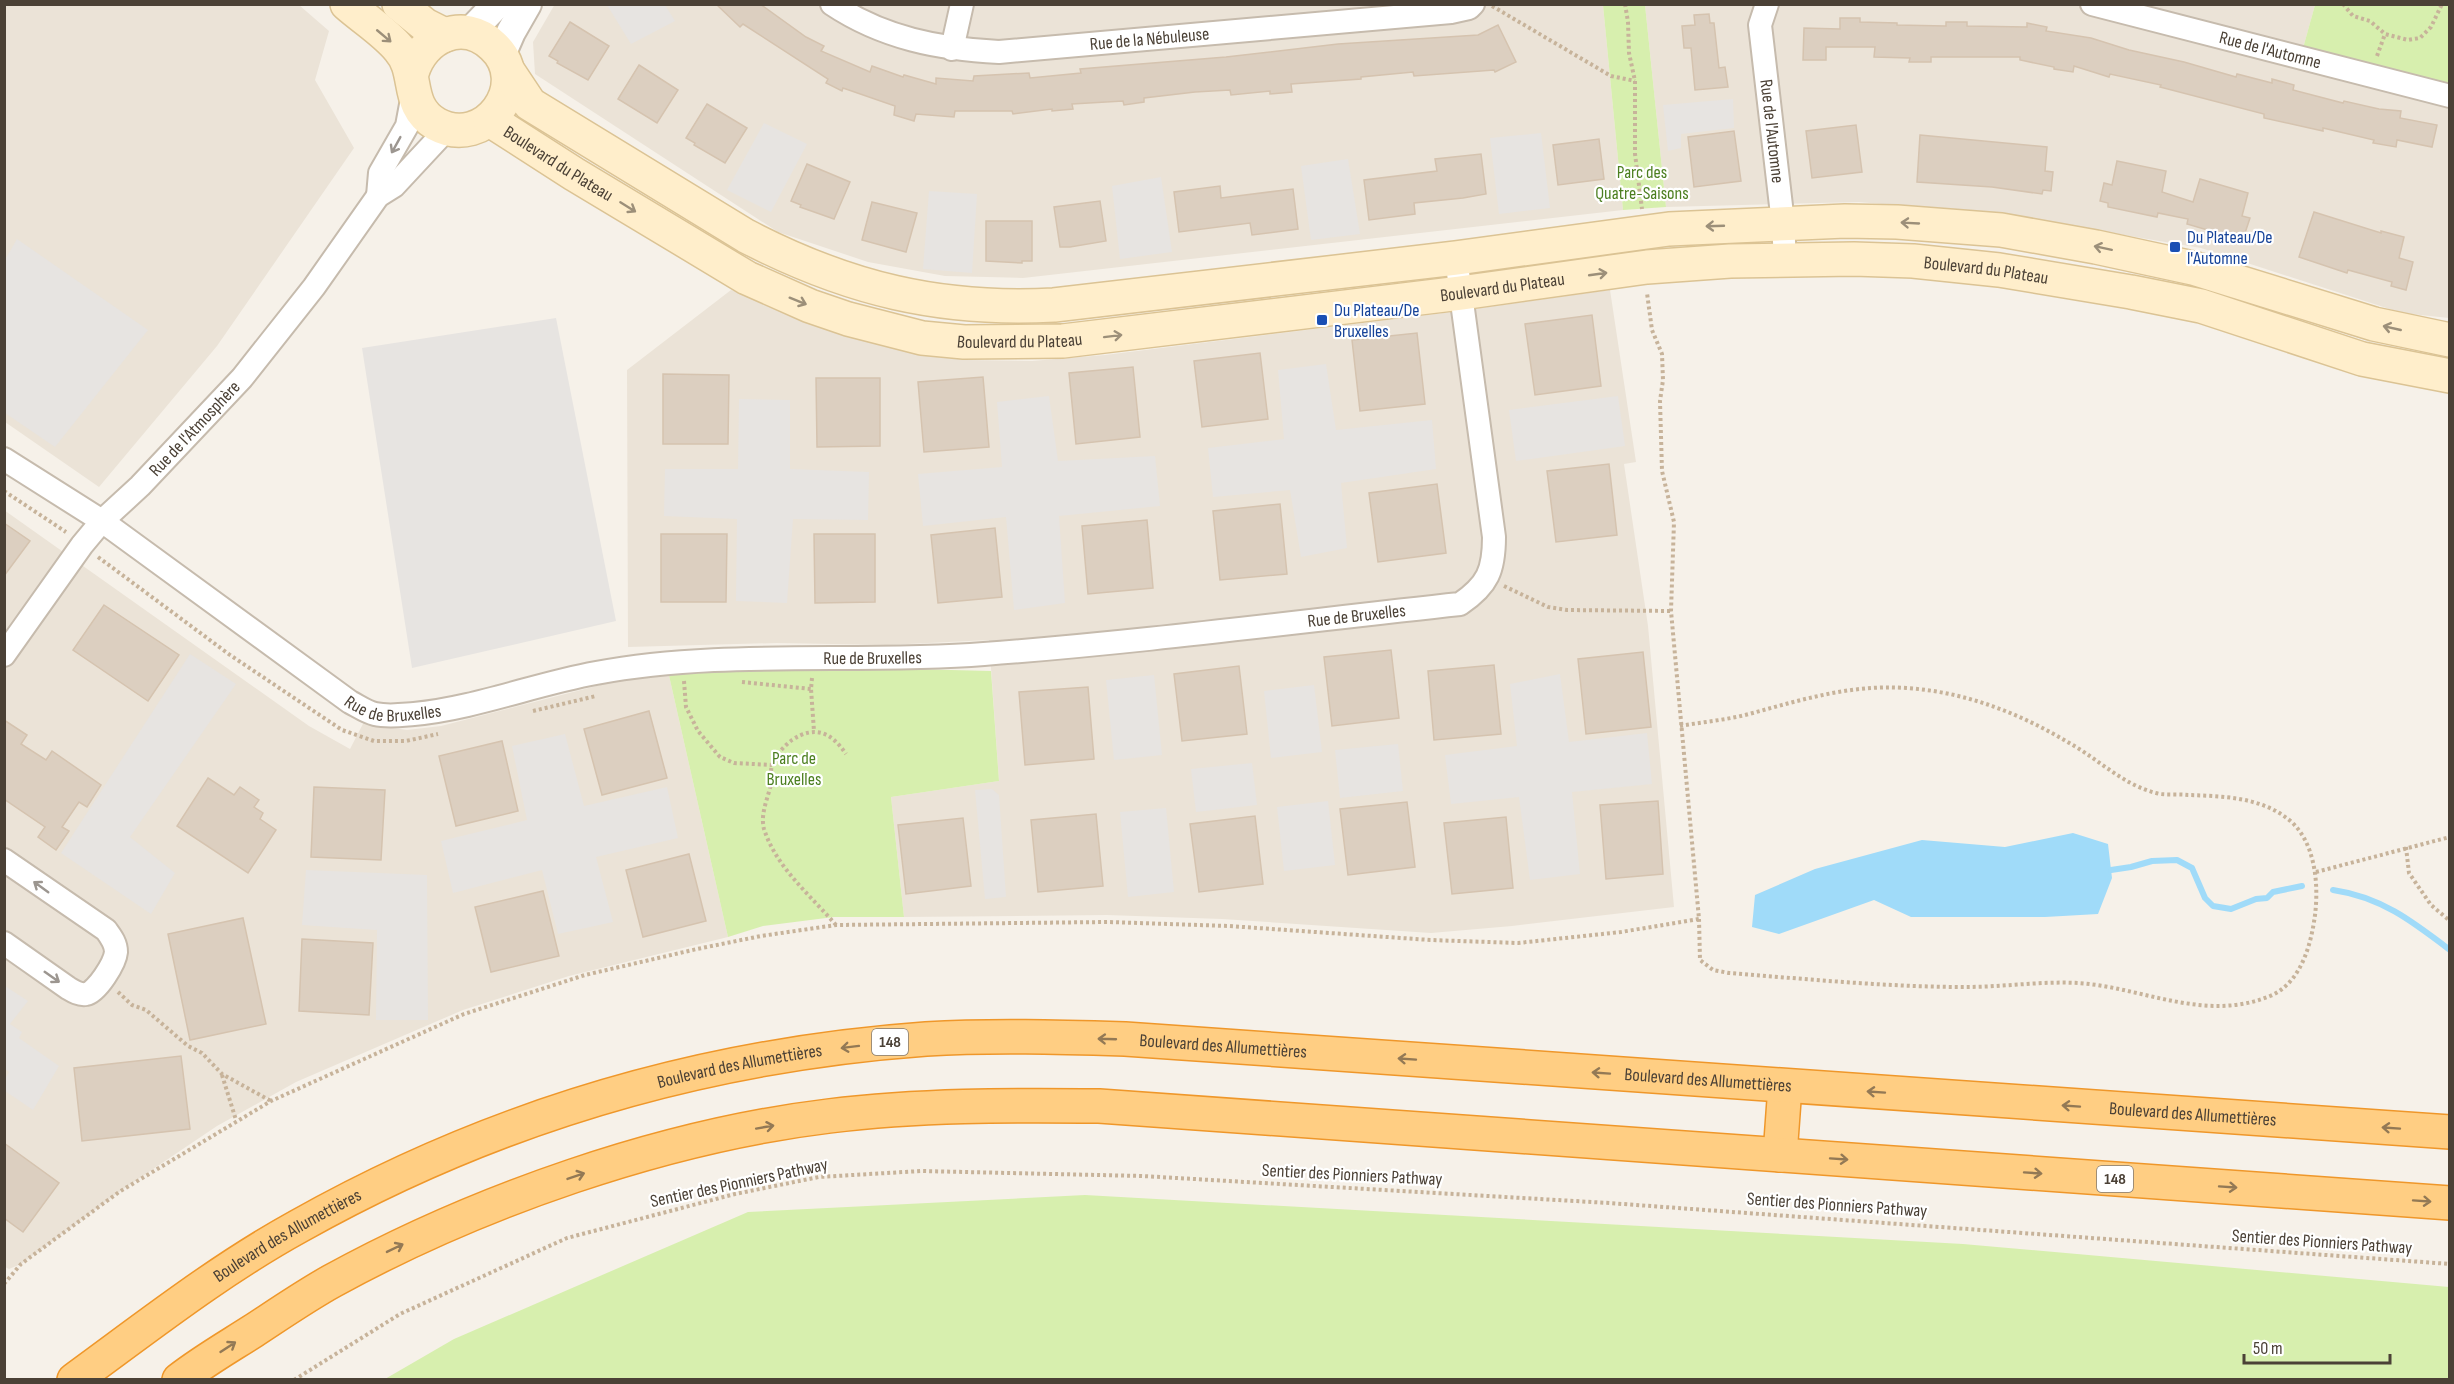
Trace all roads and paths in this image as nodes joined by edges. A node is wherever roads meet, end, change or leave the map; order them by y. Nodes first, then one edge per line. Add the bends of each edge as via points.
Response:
1 (347, 4) edge
2 (399, 4) edge
3 (497, 4) edge
4 (527, 4) edge
5 (832, 4) edge
6 (962, 4) edge
7 (1473, 4) edge
8 (1488, 4) edge
9 (1625, 4) edge
10 (1767, 4) edge
11 (2092, 4) edge
12 (2343, 4) edge
13 (2442, 4) edge
14 (457, 34) junction
15 (952, 49) junction
16 (505, 63) junction
17 (1635, 81) junction
18 (412, 84) junction
19 (2450, 96) edge
20 (490, 120) junction
21 (448, 128) junction
22 (378, 196) junction
23 (1643, 217) dead end
24 (1783, 223) junction
25 (2140, 256) junction
26 (1456, 258) junction
27 (1785, 260) junction
28 (1647, 291) dead end
29 (2131, 292) junction
30 (1461, 293) junction
31 (2450, 340) edge
32 (2450, 376) edge
33 (4, 459) edge
34 (4, 491) edge
35 (102, 521) junction
36 (82, 545) junction
37 (1488, 578) junction
38 (1671, 610) junction
39 (4, 656) edge
40 (813, 674) dead end
41 (683, 675) junction
42 (736, 681) dead end
43 (811, 688) junction
44 (603, 694) dead end
45 (527, 713) dead end
46 (1680, 726) junction
47 (814, 731) junction
48 (439, 733) dead end
49 (846, 754) dead end
50 (772, 765) junction
51 (2450, 837) edge
52 (2406, 847) junction
53 (4, 860) edge
54 (2316, 872) junction
55 (1699, 919) junction
56 (2450, 921) edge
57 (836, 925) junction
58 (4, 943) edge
59 (113, 988) dead end
60 (222, 1074) junction
61 (1785, 1086) junction
62 (272, 1101) junction
63 (236, 1120) junction
64 (2450, 1132) edge
65 (1780, 1155) junction
66 (2450, 1203) edge
67 (2450, 1264) edge
68 (4, 1284) edge
69 (74, 1380) edge
70 (179, 1380) edge
71 (294, 1380) edge

1 -> 18 main road via 400,49
2 - 14 main road via 425,25
3 - 14 street
4 - 16 street via 511,32
5 - 15 street, Rue de la Nébuleuse via 884,31
6 - 15 street
7 - 15 street, Rue de la Nébuleuse via 1451,12 1030,51
8 - 17 path via 1611,76
9 - 17 path
10 - 24 street, Rue de l'Automne via 1760,25
11 - 19 street, Rue de l'Automne
12 - 13 path via 2353,16 2370,21 2385,34 2408,40 2420,38 2431,27
14 - 16 main road via 493,45
14 - 18 main road via 427,45 415,63
16 - 20 main road via 509,82 504,103
16 - 26 main road, Boulevard du Plateau via 530,104 740,233 837,277 908,296 978,306 1054,305
17 - 23 path via 1635,154
18 - 21 main road via 418,106 426,116
18 -> 22 street, Rue de l'Atmosphère via 407,126 380,173
20 - 21 main road via 470,129
20 -> 30 main road, Boulevard du Plateau via 747,278 848,319 922,338 964,342 1063,341
21 - 22 street, Rue de l'Atmosphère via 394,186
22 - 35 street, Rue de l'Atmosphère via 315,287 259,358 140,486
25 -> 24 main road, Boulevard du Plateau via 1949,224
24 -> 26 main road, Boulevard du Plateau via 1668,229
24 - 27 street, Rue de l'Automne
25 - 29 main road
31 -> 25 main road, Boulevard du Plateau via 2374,324 2231,278
26 - 30 street
27 - 29 main road, Boulevard du Plateau via 1959,265
30 -> 27 main road, Boulevard du Plateau via 1647,267
28 - 38 path via 1652,330 1662,354 1662,471 1674,522
29 - 32 main road, Boulevard du Plateau via 2201,306 2362,359
30 - 37 street via 1494,537 1494,560
33 - 35 street, Rue de Bruxelles
34 - 36 path
35 - 36 street, Rue de l'Atmosphère
35 - 41 street, Rue de Bruxelles via 350,702 373,714 438,712 593,673
36 - 39 street, Rue de l'Atmosphère
36 - 48 path via 230,655 342,730 374,741 406,741
37 - 38 path via 1548,607
37 - 41 street, Rue de Bruxelles via 1461,604 983,654 877,659 762,657
38 - 46 path
40 - 43 path
41 - 50 path via 686,707 698,731 720,757 734,763
42 - 43 path
43 - 47 path
44 - 45 path
46 - 54 path via 1745,716 1806,698 1868,687 1910,688 1976,699 2032,722 2078,748 2125,782 2161,794 2224,796 2266,805 2290,820 2307,840
46 - 55 path
47 - 49 path via 830,736
47 - 50 path via 803,733 784,746
50 - 57 path via 764,826 776,857
51 - 52 path
52 - 54 path
52 - 56 path via 2409,873 2431,905
58 -> 53 street via 68,988 87,994 95,990 116,951 106,930
54 - 55 path via 2311,943 2297,974 2273,995 2245,1003 2207,1006 2172,1003 2125,988 2076,983 1965,987 1729,973 1713,970 1700,960
55 - 57 path via 1518,943 1108,922
57 - 62 path via 761,936 585,975 464,1014
59 - 60 path via 202,1053
60 - 62 path
60 - 63 path
64 -> 61 highway, Boulevard des Allumettières / 148
61 - 65 highway
61 -> 69 highway, Boulevard des Allumettières / 148 via 1070,1037 928,1039 776,1058 613,1094 456,1148 350,1198 251,1254 164,1312
62 - 63 path
63 - 68 path via 119,1192 21,1264
65 -> 66 highway, 148
70 -> 65 highway, 148 via 330,1282 468,1216 536,1189 643,1156 723,1134 826,1116 944,1107 1099,1106
67 - 71 path, Sentier des Pionniers Pathway via 1609,1203 1142,1176 910,1172 819,1177 735,1194 567,1238 400,1314

